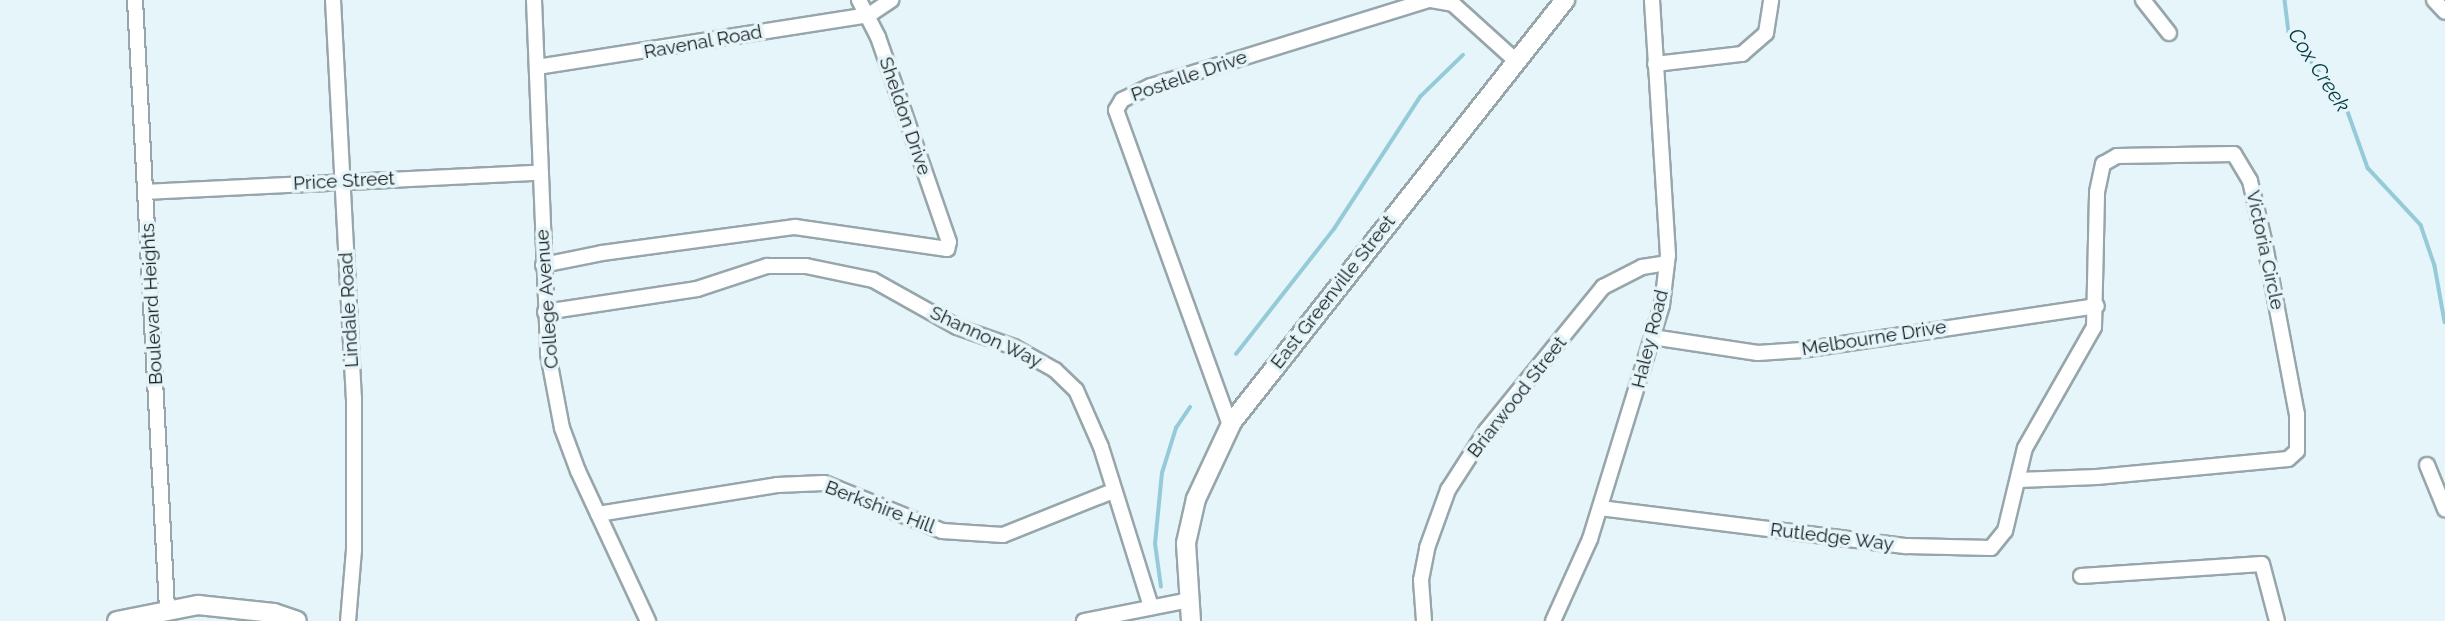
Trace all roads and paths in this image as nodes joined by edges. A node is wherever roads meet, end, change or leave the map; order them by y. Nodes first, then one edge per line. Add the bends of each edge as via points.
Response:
1 (135, 0) edge
2 (333, 0) edge
3 (534, 0) edge
4 (859, 0) edge
5 (891, 0) edge
6 (1430, 0) edge
7 (1565, 0) edge
8 (1652, 0) edge
9 (1771, 0) edge
10 (2143, 0) edge
11 (2434, 0) edge
12 (2445, 12) edge
13 (869, 15) junction
14 (2169, 33) dead end
15 (1516, 61) junction
16 (1655, 64) junction
17 (537, 67) junction
18 (541, 173) junction
19 (343, 180) junction
20 (146, 192) junction
21 (1667, 263) junction
22 (543, 265) junction
23 (2096, 306) junction
24 (545, 312) junction
25 (1652, 337) junction
26 (1230, 425) junction
27 (2427, 465) dead end
28 (2018, 480) junction
29 (1113, 491) junction
30 (1600, 508) junction
31 (2445, 509) edge
32 (598, 514) junction
33 (2081, 576) dead end
34 (1189, 600) junction
35 (1151, 607) junction
36 (167, 608) junction
37 (117, 621) edge
38 (297, 621) edge
39 (348, 621) edge
40 (648, 621) edge
41 (1084, 621) edge
42 (1191, 621) edge
43 (1424, 621) edge
44 (1553, 621) edge
45 (2277, 621) edge

1 - 20 street, Boulevard Heights
2 - 19 street, Lindale Road
3 - 17 street, College Avenue
4 - 13 street, Sheldon Drive
5 - 13 street
6 - 15 street, Postelle Drive via 1453,4
6 - 26 street, Postelle Drive via 1150,86 1122,100 1116,110
7 - 15 main road, East Greenville Street
8 - 16 street, Haley Road
9 - 16 street via 1766,33 1742,54
10 - 14 street
11 - 12 street
13 - 17 street, Ravenal Road
13 - 22 street, Sheldon Drive via 949,242 941,251 795,227
15 - 26 main road, East Greenville Street
16 - 21 street, Haley Road
17 - 18 street, College Avenue
18 - 19 street, Price Street
18 - 22 street, College Avenue
19 - 20 street, Price Street
19 - 39 street, Lindale Road via 355,496
20 - 36 street, Boulevard Heights
21 - 25 street, Haley Road
21 - 43 street, Briarwood Street via 1642,267 1603,287 1486,431 1448,490 1427,548 1421,580
22 - 24 street, College Avenue
23 - 25 street, Melbourne Drive via 1802,350 1758,353
23 - 28 street, Victoria Circle via 2094,327 2025,448
23 - 28 street, Victoria Circle via 2097,192 2103,164 2129,155 2234,154 2250,181 2264,240 2297,414 2297,451 2288,459
24 - 29 street, Shannon Way via 697,289 767,266 837,269 873,280 957,327 1014,347 1055,370 1076,390 1101,447
24 - 32 street, College Avenue via 562,428
25 - 30 street, Haley Road
26 - 34 main road, East Greenville Street via 1196,499 1185,543
27 - 31 street
28 - 30 street, Rutledge Way via 2005,531 1991,548 1965,551
29 - 32 street, Berkshire Hill via 1003,535 942,531 824,483 777,485
29 - 35 street, Shannon Way
30 - 44 street, Haley Road
32 - 40 street, College Avenue
33 - 45 street via 2262,564
34 - 35 street
34 - 42 main road, East Greenville Street
35 - 41 street
36 - 37 main road
36 - 38 main road via 198,605 274,613

